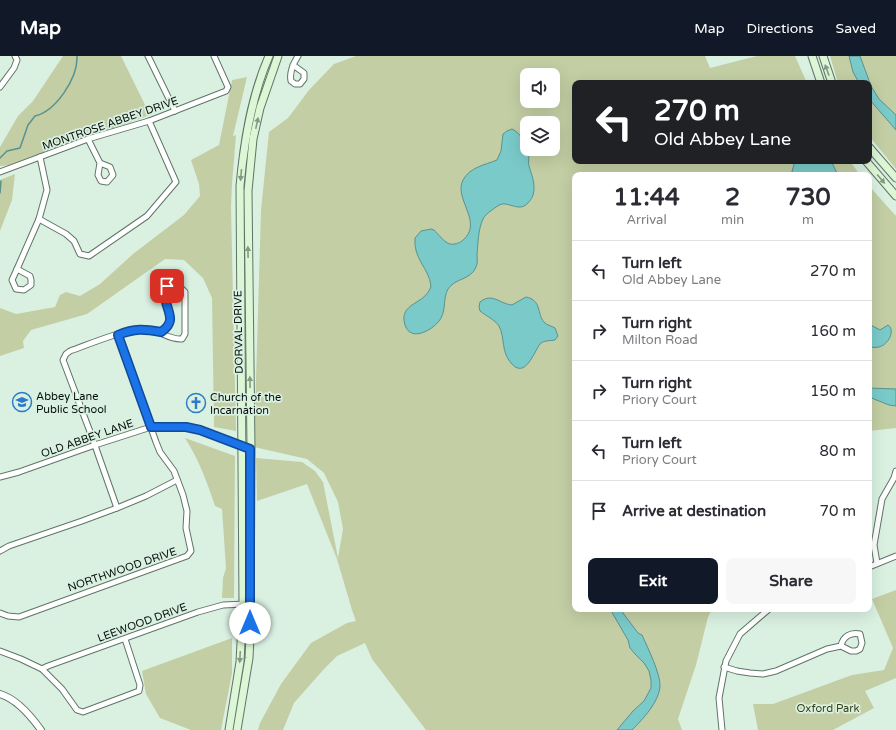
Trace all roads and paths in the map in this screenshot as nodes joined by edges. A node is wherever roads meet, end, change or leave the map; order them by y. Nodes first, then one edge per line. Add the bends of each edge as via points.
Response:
1 (15, 56) edge
2 (148, 56) edge
3 (214, 56) edge
4 (269, 56) edge
5 (278, 56) edge
6 (298, 56) edge
7 (812, 56) edge
8 (823, 56) edge
9 (293, 65) dead end
10 (820, 80) edge
11 (831, 80) edge
12 (0, 87) edge
13 (175, 111) junction
14 (149, 121) junction
15 (88, 139) junction
16 (872, 150) edge
17 (40, 157) junction
18 (100, 164) dead end
19 (869, 164) edge
20 (0, 172) edge
21 (896, 178) edge
22 (896, 196) edge
23 (39, 219) junction
24 (17, 269) dead end
25 (161, 332) junction
26 (118, 335) junction
27 (151, 427) junction
28 (95, 445) junction
29 (242, 446) junction
30 (250, 449) junction
31 (896, 471) edge
32 (0, 477) edge
33 (895, 478) edge
34 (178, 480) junction
35 (116, 508) junction
36 (0, 551) edge
37 (896, 556) edge
38 (877, 563) junction
39 (872, 566) edge
40 (247, 604) junction
41 (766, 612) edge
42 (0, 613) edge
43 (125, 639) junction
44 (841, 646) dead end
45 (0, 651) edge
46 (724, 667) junction
47 (42, 669) junction
48 (0, 694) edge
49 (41, 730) edge
50 (229, 730) edge
51 (237, 730) edge
52 (722, 730) edge

1 - 12 street via 17,60 14,68
2 - 13 street
3 - 13 street, MONTROSE ABBEY DRIVE via 228,87 226,91
4 -> 29 main road, DORVAL DRIVE via 252,107 240,186
30 -> 5 main road, DORVAL DRIVE via 248,191 253,139 260,108
6 - 9 street
7 - 10 main road
11 -> 8 main road
13 - 14 street, MONTROSE ABBEY DRIVE
14 - 15 street, MONTROSE ABBEY DRIVE
14 - 23 street via 176,182 147,216 89,256 80,254 74,241 66,234
15 - 17 street, MONTROSE ABBEY DRIVE
15 - 18 street
16 - 21 main road
17 - 20 street, MONTROSE ABBEY DRIVE
17 - 23 street via 47,190
19 -> 22 main road
23 - 24 street
25 - 25 street via 168,328 170,322 165,293 167,286 173,284 185,292 185,334 182,339 175,339
25 - 26 street via 147,329 132,330
26 - 27 street, NORTHWOOD DRIVE
26 - 28 street via 70,351 63,360
27 - 28 street, OLD ABBEY LANE
27 - 29 street, OLD ABBEY LANE via 186,427
27 - 34 street, NORTHWOOD DRIVE via 160,452
28 - 32 street, OLD ABBEY LANE
28 - 35 street
29 - 30 street, OLD ABBEY LANE
29 - 40 main road, DORVAL DRIVE
30 - 40 main road, DORVAL DRIVE
31 - 33 street
33 - 38 street via 882,499 874,545
34 - 35 street
34 - 42 street, NORTHWOOD DRIVE via 186,507 186,528 191,551 188,556 19,616
35 - 36 street
37 - 38 street
38 - 39 street
40 - 43 street, LEEWOOD DRIVE via 223,605 198,612
40 -> 50 main road, DORVAL DRIVE
40 - 51 main road, DORVAL DRIVE via 249,658
41 - 46 street via 740,634
43 - 47 street, LEEWOOD DRIVE
43 - 47 street via 140,685 137,693 80,712
44 - 46 street via 763,674
45 - 47 street
46 - 52 street via 719,698
48 - 49 street via 24,710

